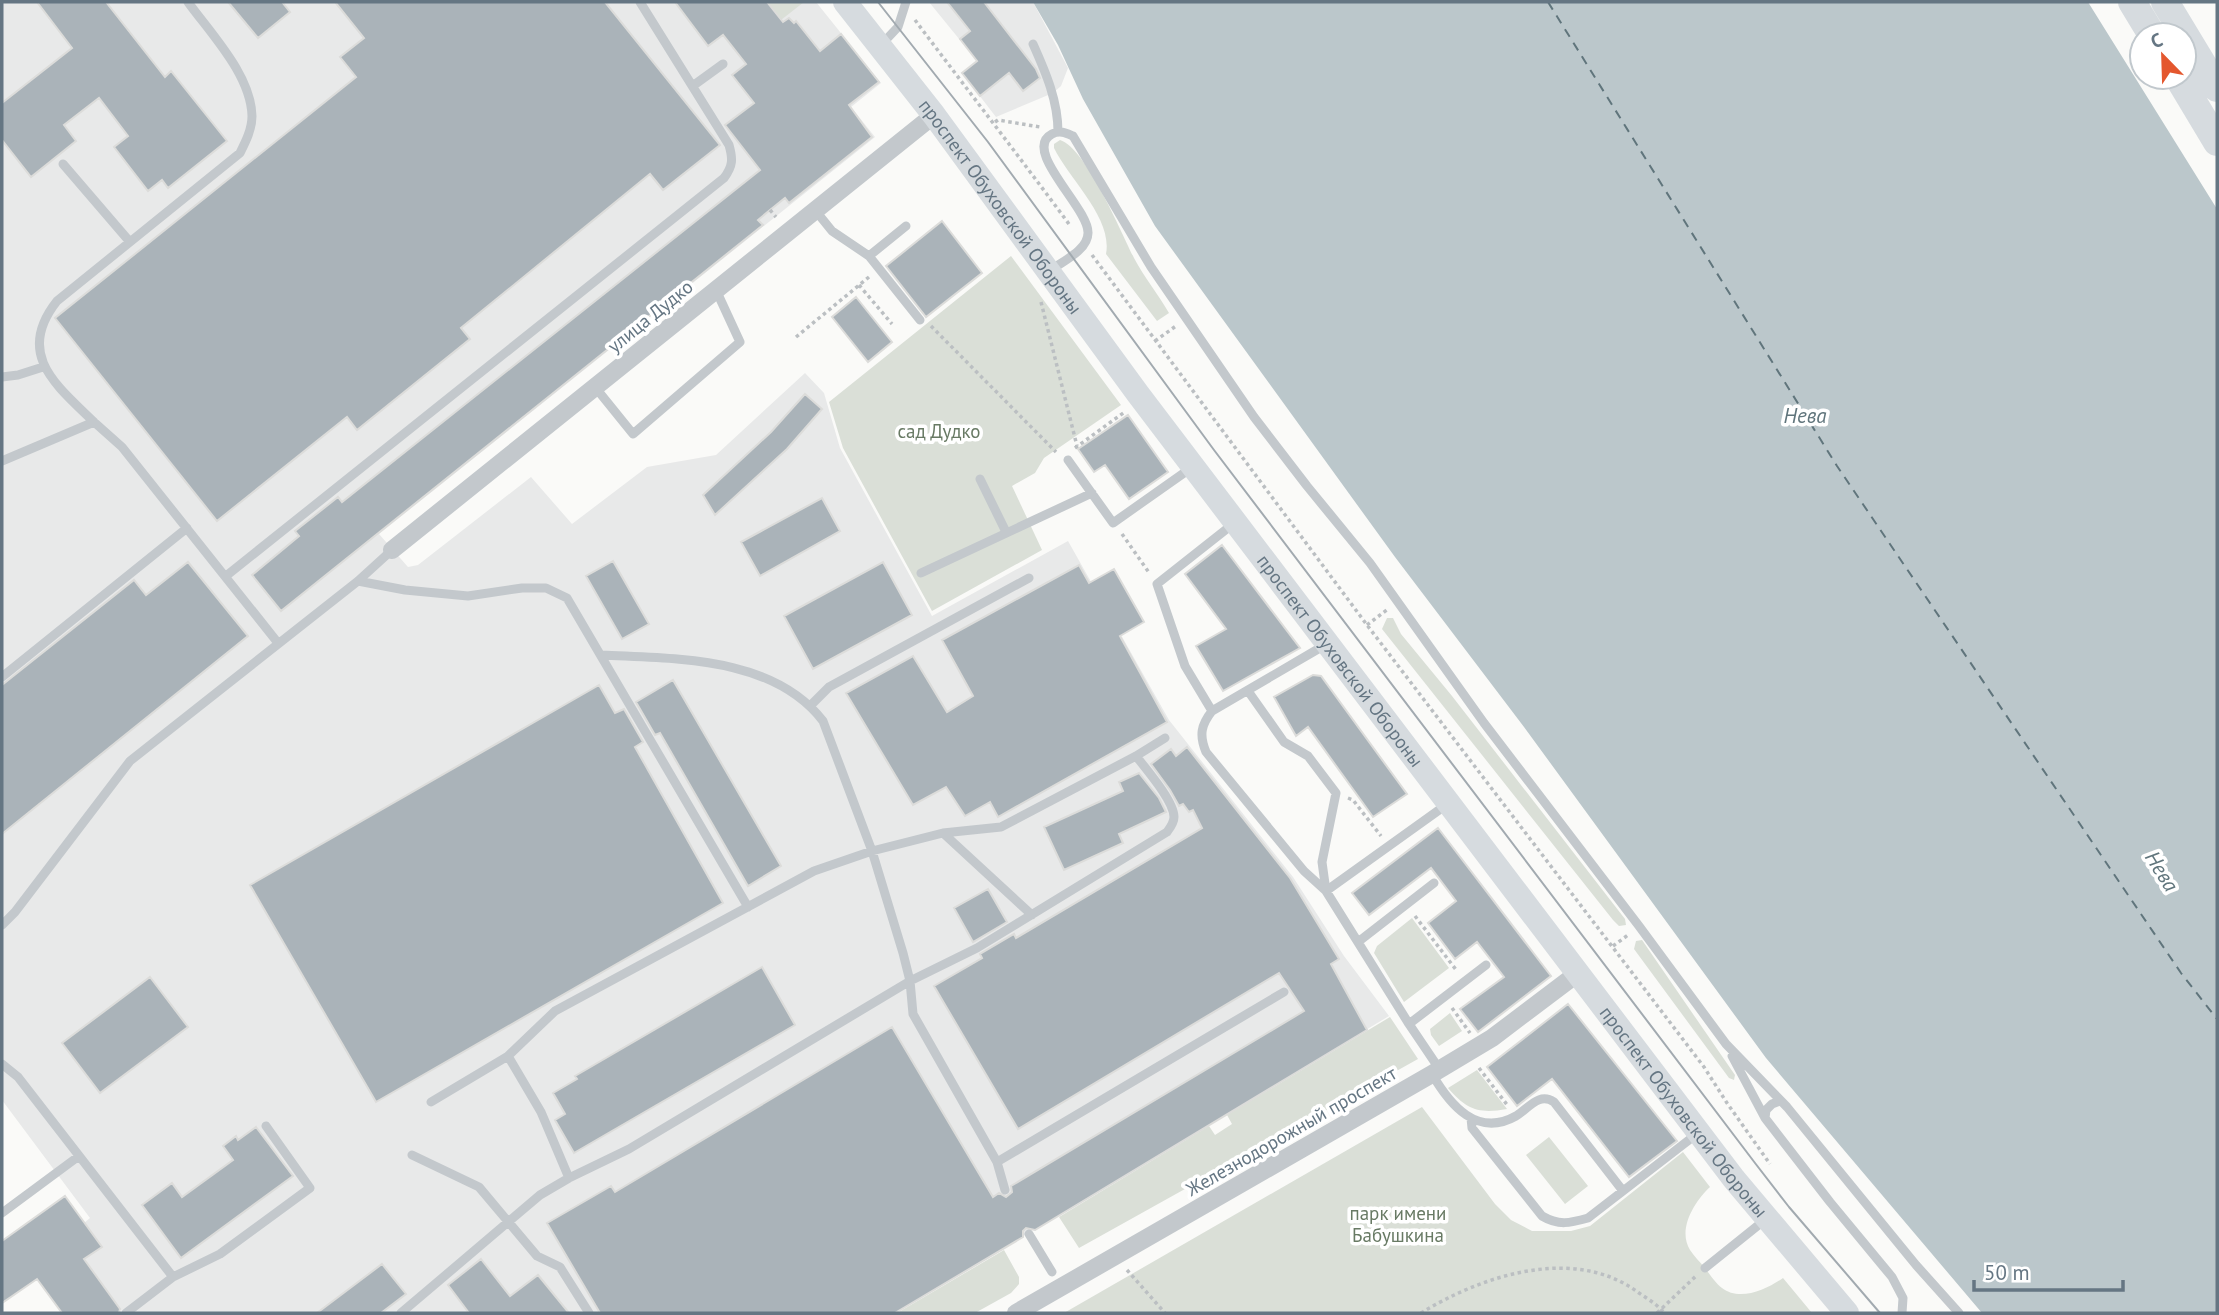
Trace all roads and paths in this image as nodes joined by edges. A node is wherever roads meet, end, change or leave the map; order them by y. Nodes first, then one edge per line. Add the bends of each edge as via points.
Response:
1 (188, 2) edge
2 (640, 2) edge
3 (845, 2) edge
4 (2132, 2) edge
5 (2165, 2) edge
6 (904, 4) edge
7 (2144, 21) edge
8 (1033, 44) dead end
9 (880, 47) junction
10 (723, 64) dead end
11 (694, 86) junction
12 (2217, 88) edge
13 (2186, 91) edge
14 (934, 115) junction
15 (995, 122) junction
16 (1054, 134) junction
17 (2217, 142) edge
18 (63, 164) dead end
19 (770, 210) dead end
20 (815, 210) junction
21 (778, 219) dead end
22 (906, 226) dead end
23 (130, 242) junction
24 (1084, 246) junction
25 (869, 256) junction
26 (879, 269) junction
27 (1044, 283) junction
28 (859, 285) junction
29 (716, 290) junction
30 (919, 320) joint
31 (892, 324) dead end
32 (1173, 327) dead end
33 (796, 337) dead end
34 (1155, 341) junction
35 (43, 367) junction
36 (2, 377) edge
37 (595, 387) junction
38 (1129, 409) dead end
39 (94, 422) junction
40 (1077, 446) junction
41 (1068, 460) junction
42 (2, 461) edge
43 (1193, 466) junction
44 (980, 479) dead end
45 (1092, 493) junction
46 (1236, 522) junction
47 (1114, 523) junction
48 (187, 527) junction
49 (1006, 533) junction
50 (392, 550) joint
51 (920, 573) dead end
52 (226, 576) junction
53 (1029, 578) dead end
54 (358, 581) junction
55 (1157, 584) junction
56 (1384, 612) dead end
57 (1367, 625) junction
58 (278, 643) junction
59 (1328, 643) junction
60 (602, 655) junction
61 (2, 677) edge
62 (1248, 691) junction
63 (811, 705) junction
64 (1212, 711) junction
65 (1165, 738) dead end
66 (1136, 756) junction
67 (1336, 793) junction
68 (1449, 803) junction
69 (943, 833) junction
70 (1389, 846) junction
71 (872, 852) junction
72 (1434, 883) dead end
73 (1326, 891) junction
74 (1406, 905) junction
75 (748, 907) junction
76 (1031, 915) junction
77 (2, 925) edge
78 (1630, 933) dead end
79 (1358, 942) junction
80 (1612, 946) junction
81 (1486, 965) dead end
82 (1578, 973) junction
83 (909, 981) junction
84 (1464, 981) junction
85 (1284, 992) dead end
86 (1444, 997) junction
87 (1409, 1024) junction
88 (1472, 1034) dead end
89 (1726, 1044) junction
90 (508, 1056) junction
91 (2, 1064) edge
92 (1477, 1066) dead end
93 (1436, 1072) junction
94 (1734, 1098) dead end
95 (1780, 1101) junction
96 (430, 1102) dead end
97 (1727, 1104) junction
98 (1516, 1116) junction
99 (1471, 1118) junction
100 (1765, 1118) junction
101 (266, 1126) dead end
102 (1699, 1132) junction
103 (412, 1155) dead end
104 (79, 1156) junction
105 (997, 1162) junction
106 (1770, 1164) dead end
107 (569, 1178) junction
108 (1005, 1190) dead end
109 (1623, 1191) junction
110 (2, 1213) edge
111 (1766, 1219) junction
112 (509, 1221) junction
113 (1029, 1234) dead end
114 (1705, 1268) joint
115 (1127, 1269) dead end
116 (1052, 1272) dead end
117 (173, 1277) junction
118 (1663, 1311) edge
119 (126, 1313) edge
120 (401, 1313) edge
121 (589, 1313) edge
122 (1016, 1313) edge
123 (1165, 1313) edge
124 (1421, 1313) edge
125 (1657, 1313) edge
126 (1847, 1313) edge
127 (1902, 1313) edge
128 (1959, 1313) edge

1 - 23 lane via 239,74 252,116 248,135 240,153
2 - 11 lane
3 - 9 main road, проспект Обуховской Обороны
4 - 7 main road
5 - 12 main road
6 - 9 lane via 898,27
6 - 15 path
8 - 16 lane via 1058,114
9 - 14 main road, проспект Обуховской Обороны
10 - 11 lane
11 - 52 lane via 729,145 732,168 724,178
13 - 17 main road
14 - 20 street, улица Дудко
14 - 27 main road, проспект Обуховской Обороны
15 - 16 path via 1026,123
15 - 24 path
16 - 24 lane via 1045,140 1045,157 1085,219 1088,233
16 - 89 lane via 1073,136 1152,267 1254,417 1370,563 1484,723
18 - 23 lane
19 - 21 path
20 - 25 lane via 832,231
20 - 29 street, улица Дудко
22 - 25 lane
23 - 35 lane via 45,316 38,349
24 - 27 lane
24 - 34 path
25 - 26 lane
26 - 28 path
26 - 30 lane
27 - 40 path
27 - 43 main road, проспект Обуховской Обороны
28 - 31 path
28 - 33 path
29 - 37 street, улица Дудко
29 - 37 lane via 740,342 633,434
30 - 41 path via 929,324
32 - 34 path
34 - 57 path
35 - 36 lane
35 - 39 lane
37 - 50 street, улица Дудко
38 - 40 path
39 - 42 lane
39 - 48 lane via 122,447
40 - 41 path
41 - 45 lane
43 - 46 main road, проспект Обуховской Обороны
43 - 47 lane
44 - 49 lane
45 - 47 lane
45 - 49 lane
46 - 55 lane
46 - 59 main road, проспект Обуховской Обороны
47 - 55 path
48 - 52 lane
48 - 61 lane
49 - 51 lane
50 - 54 lane
52 - 58 lane
53 - 63 lane via 829,687
54 - 58 lane
54 - 60 lane via 468,596 546,588 567,598
55 - 64 lane via 1185,666
56 - 57 path
57 - 80 path
58 - 77 lane via 130,761
59 - 62 lane
59 - 68 main road, проспект Обуховской Обороны
60 - 63 lane via 696,660 736,668
60 - 75 lane
62 - 64 lane
62 - 67 lane via 1284,742 1308,756
63 - 71 lane via 823,720
64 - 73 lane via 1200,738 1206,752 1304,871
65 - 66 lane
66 - 69 lane via 1000,827
66 - 76 lane via 1171,804 1172,825
67 - 70 path via 1353,800
67 - 73 lane via 1322,862
68 - 70 lane
68 - 82 main road, проспект Обуховской Обороны
69 - 71 lane
69 - 76 lane
70 - 73 lane
71 - 75 lane via 814,871
71 - 83 lane
72 - 74 lane
73 - 79 lane
74 - 79 lane
74 - 84 path
75 - 90 lane via 555,1011
76 - 83 lane
78 - 80 path
79 - 87 lane
80 - 97 path
81 - 84 lane
82 - 93 street, Железнодорожный проспект via 1492,1038
82 - 102 main road, проспект Обуховской Обороны
83 - 105 lane via 913,1014
83 - 107 lane via 629,1149
84 - 86 lane
85 - 105 lane
86 - 87 lane
86 - 88 path
87 - 93 lane
89 - 95 lane
89 - 100 lane
90 - 96 lane
90 - 107 lane via 541,1112
91 - 104 lane via 18,1077
92 - 98 path
93 - 99 lane via 1446,1097
93 - 122 street, Железнодорожный проспект
94 - 97 path
95 - 100 lane via 1766,1110
95 - 128 lane
97 - 106 path
98 - 99 lane via 1492,1122
98 - 109 lane via 1538,1100 1554,1102
99 - 109 lane via 1472,1128 1542,1216 1553,1222 1588,1217
100 - 127 lane via 1892,1277 1903,1298
101 - 117 lane via 310,1188 220,1254
102 - 109 lane
102 - 111 main road, проспект Обуховской Обороны
103 - 112 lane via 480,1187
104 - 110 lane
104 - 117 lane
105 - 108 lane
107 - 112 lane
111 - 114 lane
111 - 126 main road, проспект Обуховской Обороны
112 - 120 lane
112 - 121 lane via 537,1256 560,1267
113 - 116 lane
114 - 118 path
115 - 123 path
117 - 119 lane
118 - 124 path via 1612,1277 1560,1267 1481,1284
118 - 125 path

